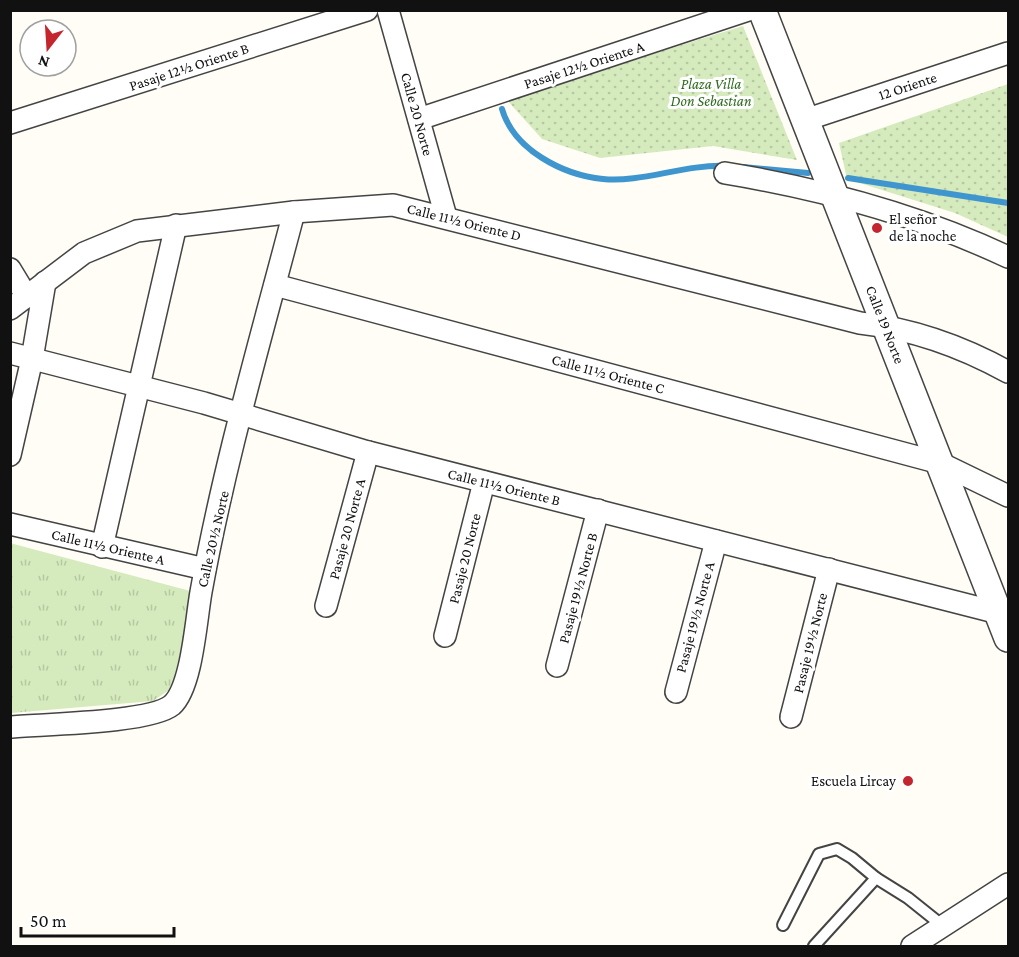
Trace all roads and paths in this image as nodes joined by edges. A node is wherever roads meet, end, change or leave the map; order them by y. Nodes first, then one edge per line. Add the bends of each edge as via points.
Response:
1 (367, 10) edge
2 (387, 10) edge
3 (748, 10) edge
4 (762, 10) edge
5 (1008, 53) edge
6 (419, 119) junction
7 (805, 120) junction
8 (10, 123) edge
9 (725, 173) dead end
10 (834, 194) junction
11 (294, 212) junction
12 (446, 217) junction
13 (176, 225) junction
14 (1008, 257) edge
15 (10, 269) edge
16 (45, 282) junction
17 (275, 285) junction
18 (19, 303) edge
19 (887, 326) junction
20 (10, 353) edge
21 (32, 359) junction
22 (1008, 372) edge
23 (140, 386) junction
24 (242, 414) junction
25 (368, 452) junction
26 (10, 455) edge
27 (940, 463) junction
28 (484, 482) junction
29 (1008, 496) edge
30 (598, 510) junction
31 (10, 524) edge
32 (716, 541) junction
33 (102, 547) junction
34 (205, 569) junction
35 (829, 569) junction
36 (326, 606) dead end
37 (1004, 626) edge
38 (446, 636) dead end
39 (557, 666) dead end
40 (676, 692) dead end
41 (791, 717) dead end
42 (10, 727) edge
43 (876, 878) junction
44 (1008, 884) edge
45 (783, 925) dead end
46 (943, 927) junction
47 (814, 946) edge
48 (912, 946) edge

1 - 8 street, Pasaje 12½ Oriente B
2 - 6 street, Calle 20 Norte
3 - 6 street, Pasaje 12½ Oriente A
4 - 7 street, Calle 19 Norte
5 - 7 street, 12 Oriente
6 - 12 street, Calle 20 Norte
7 - 10 street, Calle 19 Norte
9 - 10 street
10 - 14 street via 935,226
10 - 19 street, Calle 19 Norte
11 - 12 street, Calle 11½ Oriente D via 393,205
11 - 13 street, Calle 11½ Oriente D
11 - 17 street, Calle 20½ Norte
12 - 19 street, Calle 11½ Oriente D via 860,323
13 - 16 street, Calle 11½ Oriente D via 123,236 84,254
13 - 23 street
15 - 18 street
16 - 18 street, Calle 11½ Oriente D
16 - 21 street
17 - 24 street, Calle 20½ Norte
17 - 27 street, Calle 11½ Oriente C
19 - 22 street, Calle 11½ Oriente D via 932,338
19 - 27 street, Calle 19 Norte
20 - 21 street, Calle 11½ Oriente B
21 - 23 street, Calle 11½ Oriente B
21 - 26 street
23 - 24 street, Calle 11½ Oriente B
23 - 33 street
24 - 25 street, Calle 11½ Oriente B
24 - 34 street, Calle 20½ Norte
25 - 28 street, Calle 11½ Oriente B
25 - 36 street, Pasaje 20 Norte A
27 - 29 street, Calle 11½ Oriente C
27 - 37 street, Calle 19 Norte
28 - 30 street, Calle 11½ Oriente B
28 - 38 street, Pasaje 20 Norte
30 - 32 street, Calle 11½ Oriente B
30 - 39 street, Pasaje 19½ Norte B
31 - 33 street, Calle 11½ Oriente A
32 - 35 street, Calle 11½ Oriente B
32 - 40 street, Pasaje 19½ Norte A
33 - 34 street, Calle 11½ Oriente A
34 - 42 street, Calle 20½ Norte via 185,685 171,706 141,716
35 - 37 street, Calle 11½ Oriente B
35 - 41 street, Pasaje 19½ Norte
43 - 45 lane via 837,849 819,854
43 - 46 lane
43 - 47 lane
44 - 46 street
46 - 48 street

